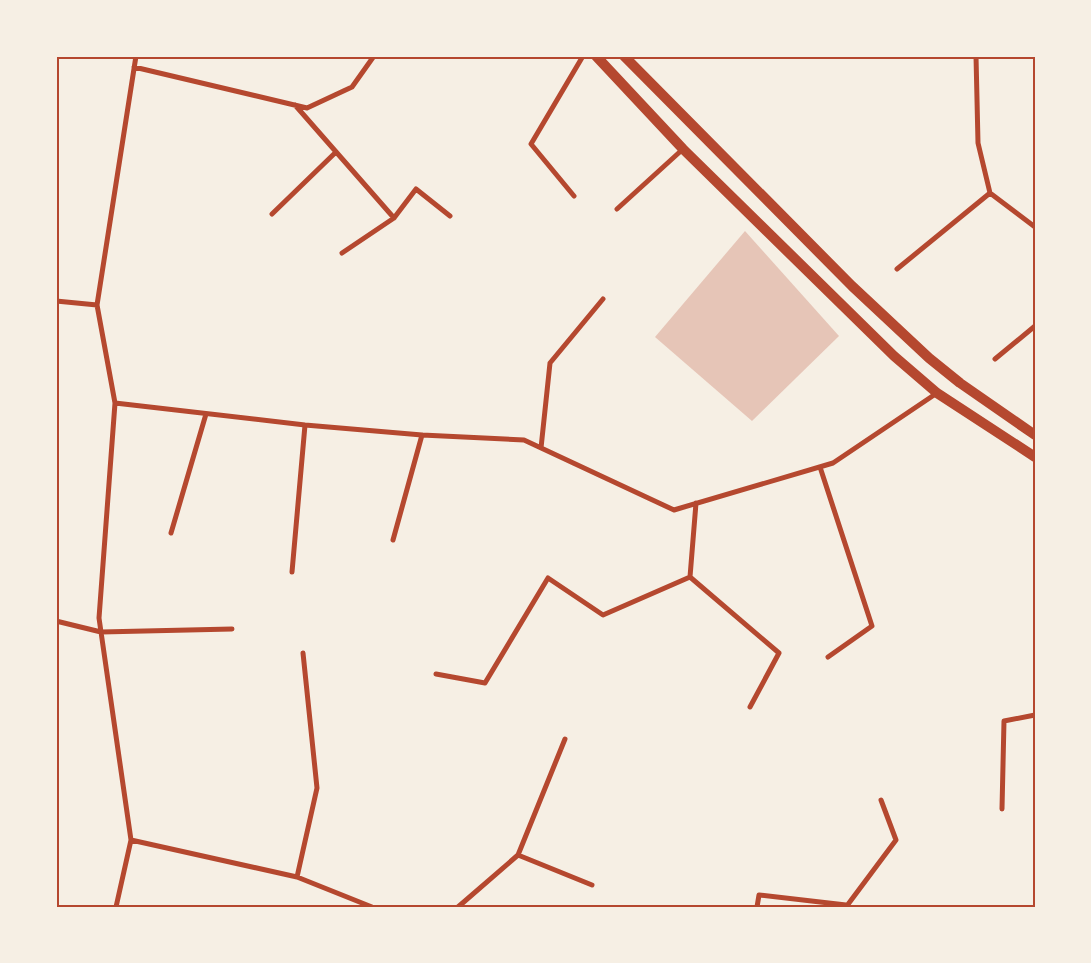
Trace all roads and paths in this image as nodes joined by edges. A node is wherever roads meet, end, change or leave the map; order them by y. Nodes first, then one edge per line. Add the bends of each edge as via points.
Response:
1 (136, 56) edge
2 (374, 56) edge
3 (584, 56) edge
4 (596, 56) edge
5 (624, 56) edge
6 (976, 56) edge
7 (134, 67) junction
8 (295, 105) junction
9 (683, 148) junction
10 (336, 152) junction
11 (990, 192) junction
12 (574, 196) dead end
13 (617, 209) dead end
14 (272, 214) dead end
15 (450, 216) dead end
16 (394, 218) junction
17 (1035, 227) edge
18 (342, 253) dead end
19 (897, 269) dead end
20 (604, 299) dead end
21 (56, 300) edge
22 (97, 305) junction
23 (1035, 326) edge
24 (995, 359) dead end
25 (937, 393) junction
26 (115, 403) junction
27 (206, 414) junction
28 (305, 426) junction
29 (422, 434) junction
30 (1035, 435) edge
31 (541, 448) junction
32 (1035, 457) edge
33 (820, 467) junction
34 (696, 503) junction
35 (171, 533) dead end
36 (393, 540) dead end
37 (292, 572) dead end
38 (690, 577) junction
39 (56, 621) edge
40 (232, 629) dead end
41 (101, 632) junction
42 (303, 653) dead end
43 (828, 657) dead end
44 (436, 674) dead end
45 (750, 706) dead end
46 (1035, 715) edge
47 (565, 739) dead end
48 (880, 800) dead end
49 (1002, 809) dead end
50 (132, 840) junction
51 (518, 854) junction
52 (297, 877) junction
53 (592, 884) dead end
54 (846, 906) edge
55 (116, 907) edge
56 (372, 907) edge
57 (458, 907) edge
58 (756, 907) edge

1 - 7 street
2 - 8 street via 352,87 307,108
3 - 12 street via 531,144
4 - 9 main road
5 - 30 main road via 928,358
6 - 11 street via 978,142
7 - 8 street
7 - 22 street
8 - 10 street
9 - 13 street
9 - 25 main road via 894,356
10 - 14 street
10 - 16 street
11 - 17 street
11 - 19 street
15 - 16 street via 416,189
16 - 18 street
20 - 31 street via 550,363
21 - 22 street
22 - 26 street
23 - 24 street
25 - 32 main road
25 - 33 street via 833,463
26 - 27 street
26 - 41 street via 99,618
27 - 28 street
27 - 35 street
28 - 29 street
28 - 37 street
29 - 31 street via 524,440
29 - 36 street
31 - 34 street via 674,510
33 - 34 street
33 - 43 street via 872,626
34 - 38 street
38 - 44 street via 603,615 548,578 485,683
38 - 45 street via 779,653
39 - 41 street
40 - 41 street
41 - 50 street
42 - 52 street via 318,788
46 - 49 street via 1004,721
47 - 51 street
48 - 54 street via 896,840
50 - 52 street
50 - 55 street
51 - 53 street
51 - 57 street
52 - 56 street
54 - 58 street via 760,895

